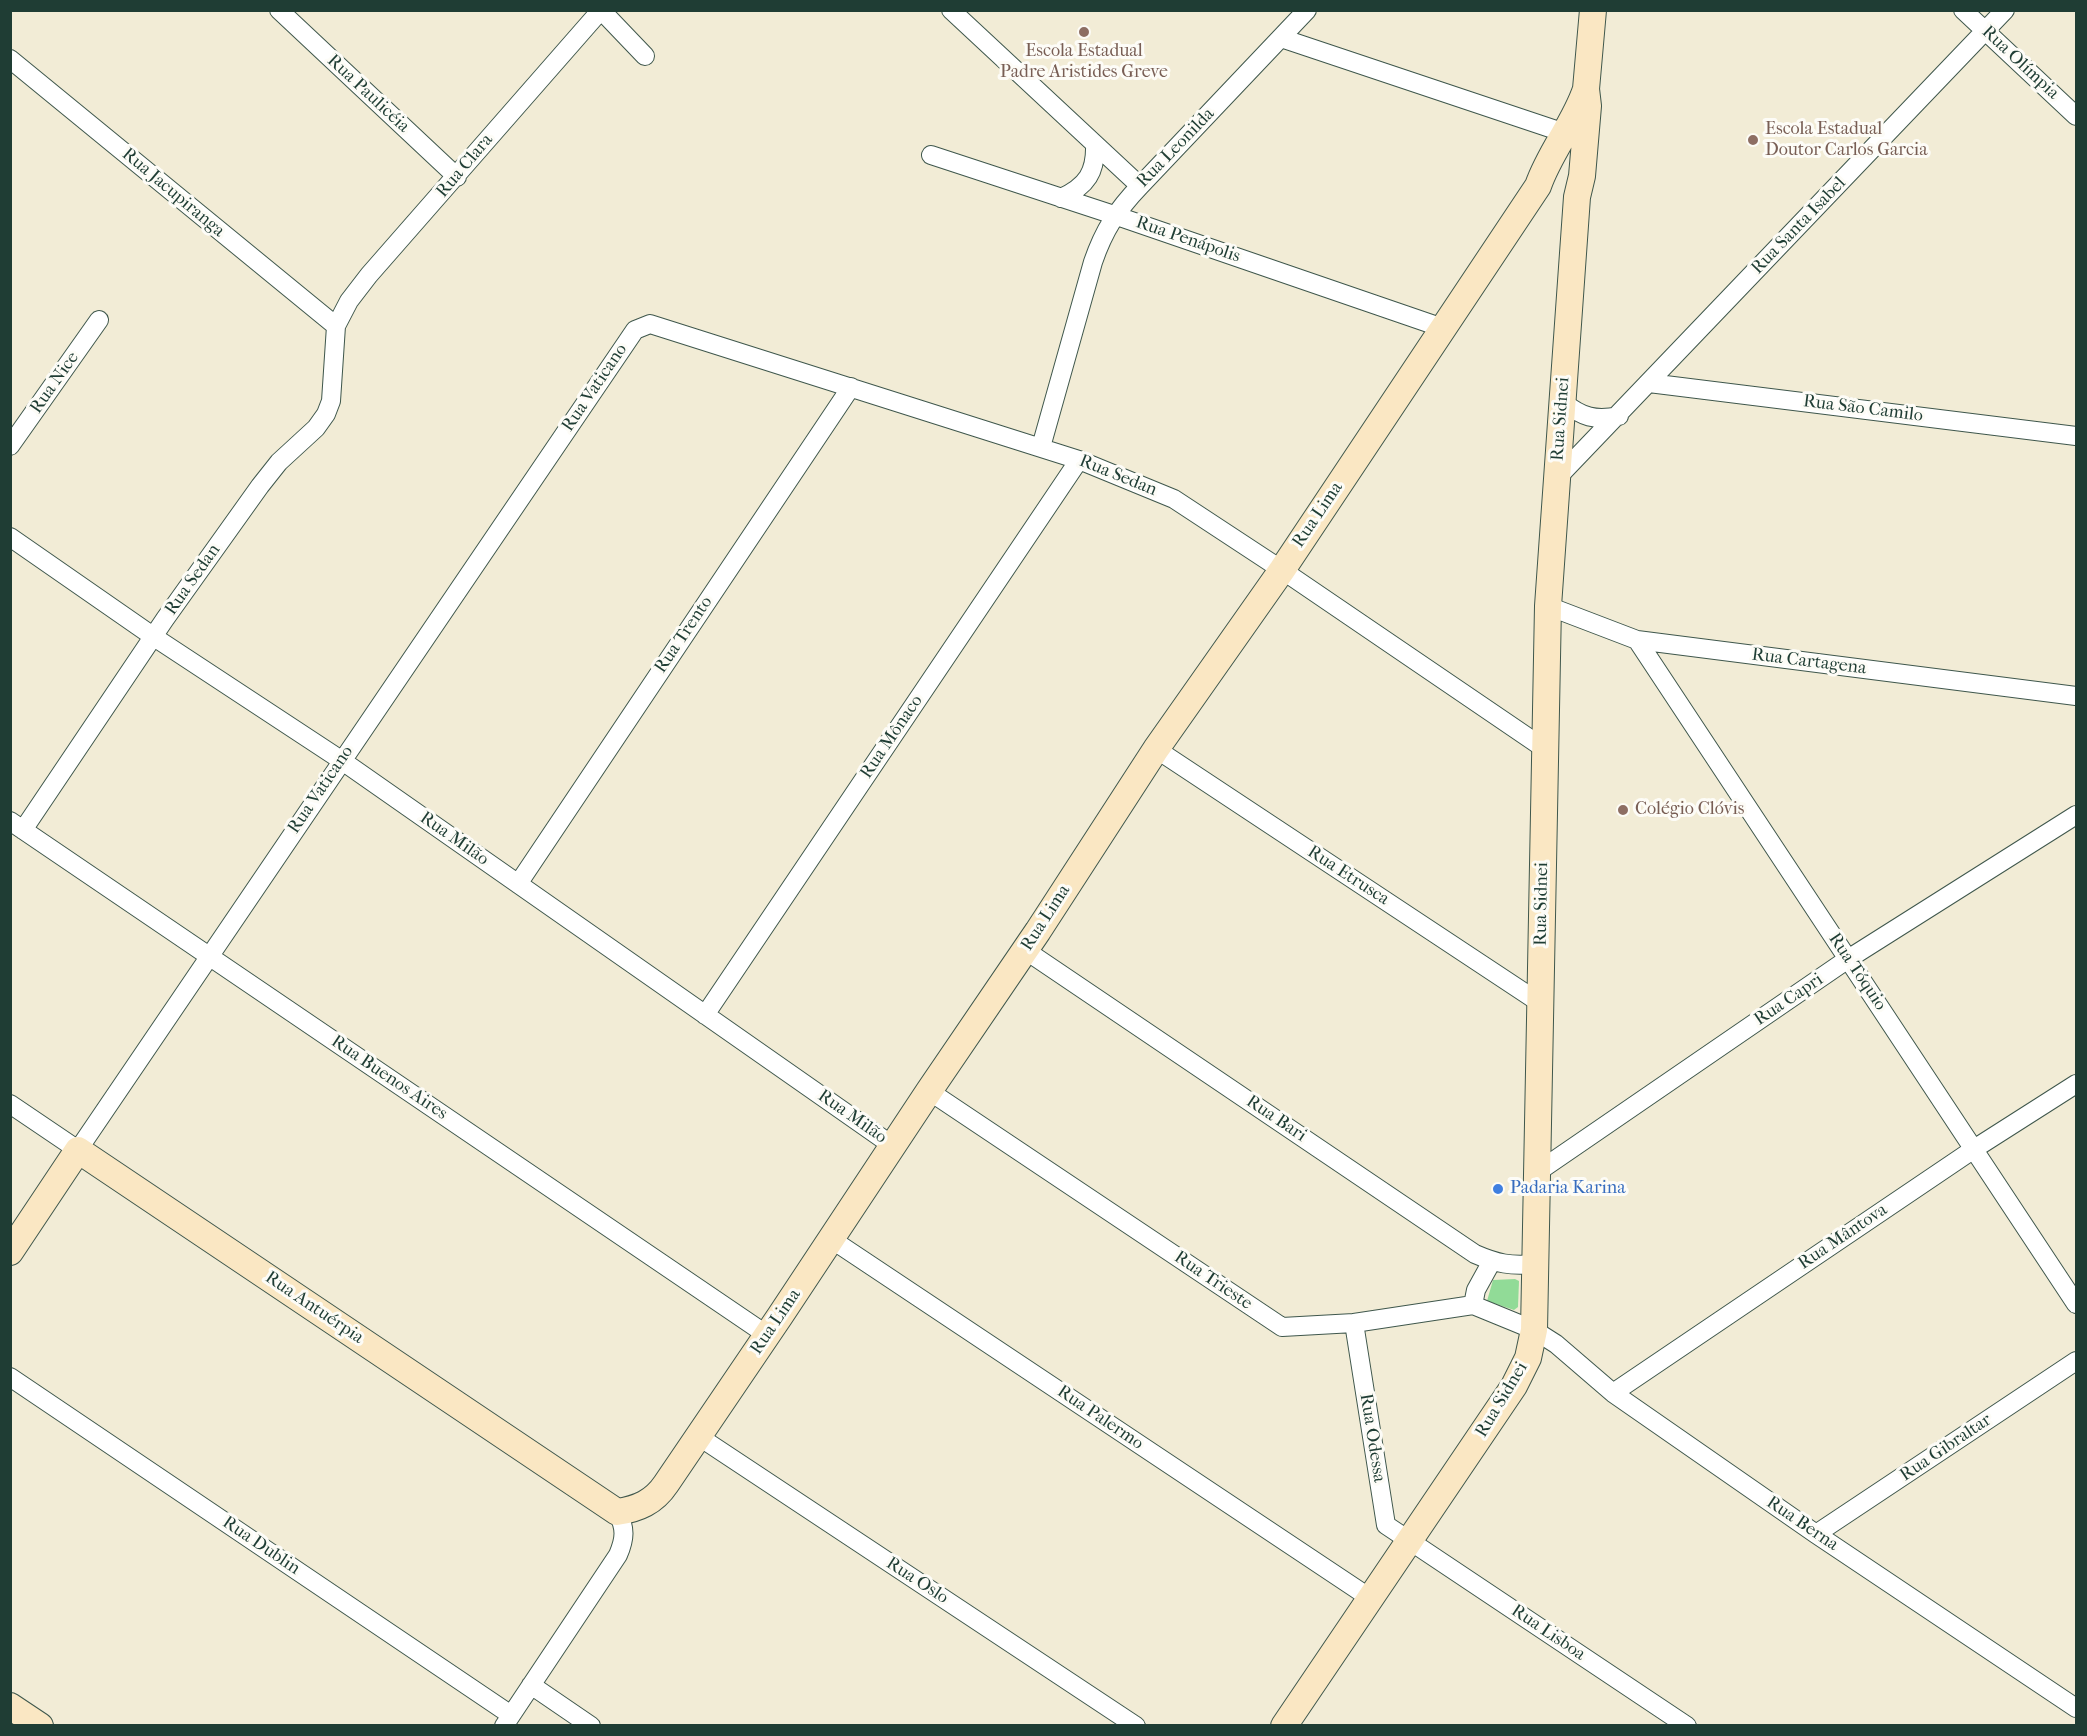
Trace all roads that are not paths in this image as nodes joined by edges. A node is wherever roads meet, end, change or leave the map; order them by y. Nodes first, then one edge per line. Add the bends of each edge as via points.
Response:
1 (279, 10) edge
2 (601, 10) edge
3 (951, 10) edge
4 (1307, 10) edge
5 (1593, 10) edge
6 (1963, 10) edge
7 (2005, 10) edge
8 (1986, 31) junction
9 (1281, 38) junction
10 (645, 56) dead end
11 (10, 59) edge
12 (1587, 89) junction
13 (2076, 116) edge
14 (1556, 134) junction
15 (1095, 144) junction
16 (931, 155) dead end
17 (457, 177) junction
18 (1140, 186) junction
19 (1538, 186) junction
20 (1577, 197) junction
21 (1061, 198) junction
22 (1114, 215) junction
23 (99, 320) dead end
24 (336, 326) junction
25 (1443, 328) junction
26 (635, 330) joint
27 (1649, 383) junction
28 (850, 387) junction
29 (1563, 402) junction
30 (1618, 416) junction
31 (2076, 436) edge
32 (10, 446) edge
33 (1041, 447) junction
34 (1079, 460) junction
35 (1557, 478) junction
36 (10, 537) edge
37 (1282, 570) junction
38 (1548, 606) junction
39 (153, 637) junction
40 (1637, 640) junction
41 (2076, 696) edge
42 (1156, 749) junction
43 (1545, 749) junction
44 (341, 760) junction
45 (2076, 815) edge
46 (17, 826) edge
47 (518, 884) junction
48 (1025, 950) junction
49 (210, 956) junction
50 (1848, 960) junction
51 (1540, 1003) junction
52 (705, 1015) junction
53 (2076, 1084) edge
54 (929, 1091) junction
55 (10, 1104) edge
56 (893, 1146) junction
57 (1974, 1149) junction
58 (78, 1150) junction
59 (1536, 1173) junction
60 (831, 1239) junction
61 (10, 1252) edge
62 (1492, 1262) junction
63 (1535, 1264) junction
64 (2076, 1304) edge
65 (1473, 1305) junction
66 (1354, 1323) junction
67 (1534, 1330) junction
68 (767, 1335) junction
69 (2076, 1361) edge
70 (10, 1377) edge
71 (1612, 1393) junction
72 (698, 1436) junction
73 (617, 1512) junction
74 (1816, 1534) junction
75 (1409, 1542) junction
76 (1370, 1598) junction
77 (531, 1685) junction
78 (10, 1706) edge
79 (2076, 1708) edge
80 (508, 1720) edge
81 (40, 1725) edge
82 (591, 1725) edge
83 (1136, 1725) edge
84 (1284, 1725) edge
85 (1687, 1725) edge

1 - 17 street, Rua Paulicéia
2 - 10 street
2 - 17 street, Rua Clara
3 - 15 street
4 - 9 street, Rua Leonilda
5 - 12 main road, Rua Sidnei
6 - 8 street, Rua Olímpia
7 - 8 street, Rua Santa Isabel
8 - 13 street, Rua Olímpia
8 - 27 street, Rua Santa Isabel
9 - 14 street
9 - 18 street, Rua Leonilda
11 - 24 street, Rua Jacupiranga
12 - 14 main road, Rua Lima
12 - 20 main road, Rua Sidnei via 1582,176
14 - 19 main road, Rua Lima
14 - 20 main road
15 - 18 street
15 - 21 street via 1094,164 1085,183
16 - 21 street, Rua Penápolis
17 - 24 street, Rua Clara via 369,275
18 - 22 street, Rua Leonilda
19 - 20 main road via 1560,184
19 - 25 main road, Rua Lima
20 - 29 main road, Rua Sidnei
21 - 22 street, Rua Penápolis
22 - 25 street, Rua Penápolis
22 - 33 street, Rua Leonilda via 1093,262
23 - 32 street, Rua Nice
24 - 39 street, Rua Sedan via 331,401 326,414 268,474
25 - 37 main road, Rua Lima
26 - 28 street, Rua Sedan via 657,325
26 - 44 street, Rua Vaticano
27 - 30 street, Rua Santa Isabel
27 - 31 street, Rua São Camilo
28 - 33 street, Rua Sedan
28 - 47 street, Rua Trento
29 - 30 street via 1596,419
29 - 35 main road, Rua Sidnei
30 - 35 street, Rua Santa Isabel
33 - 34 street, Rua Sedan
34 - 37 street, Rua Sedan via 1174,499
34 - 52 street, Rua Mônaco
35 - 38 main road, Rua Sidnei
36 - 39 street, Rua Milão
37 - 42 main road, Rua Lima
37 - 43 street, Rua Sedan
38 - 40 street, Rua Cartagena
38 - 43 main road, Rua Sidnei
39 - 44 street, Rua Milão
39 - 46 street, Rua Sedan
40 - 41 street, Rua Cartagena
40 - 50 street, Rua Tóquio
42 - 48 main road, Rua Lima
42 - 51 street, Rua Etrusca
43 - 51 main road, Rua Sidnei
44 - 47 street, Rua Milão
44 - 49 street, Rua Vaticano
45 - 50 street, Rua Capri
46 - 49 street, Rua Buenos Aires
47 - 52 street, Rua Milão
48 - 54 main road, Rua Lima
48 - 62 street, Rua Bari
49 - 58 street, Rua Vaticano
49 - 68 street, Rua Buenos Aires
50 - 57 street, Rua Tóquio
50 - 59 street, Rua Capri
51 - 59 main road, Rua Sidnei
52 - 56 street, Rua Milão
53 - 57 street, Rua Mântova
54 - 56 main road, Rua Lima
54 - 66 street, Rua Trieste via 1282,1328
55 - 58 street, Rua Antuérpia
56 - 60 main road, Rua Lima
57 - 64 street, Rua Tóquio
57 - 71 street, Rua Mântova
58 - 61 main road, Rua Vaticano
58 - 73 main road, Rua Antuérpia
59 - 63 main road, Rua Sidnei
60 - 68 main road, Rua Lima
60 - 76 street, Rua Palermo
62 - 63 street, Rua Bari
62 - 65 street via 1476,1290
63 - 67 main road, Rua Sidnei
65 - 66 street, Rua Trieste
65 - 67 street
66 - 75 street, Rua Odessa via 1386,1525
67 - 71 street, Rua Berna
67 - 75 main road, Rua Sidnei via 1528,1358 1514,1386
68 - 72 main road, Rua Lima
69 - 74 street, Rua Gibraltar
70 - 80 street, Rua Dublin
71 - 74 street, Rua Berna
72 - 73 main road, Rua Lima via 659,1493 641,1506
72 - 83 street, Rua Oslo
73 - 77 street via 623,1523 623,1545
74 - 79 street, Rua Berna
75 - 76 main road, Rua Sidnei
75 - 85 street, Rua Lisboa
76 - 84 main road, Rua Sidnei
77 - 80 street
77 - 82 street
78 - 81 main road

